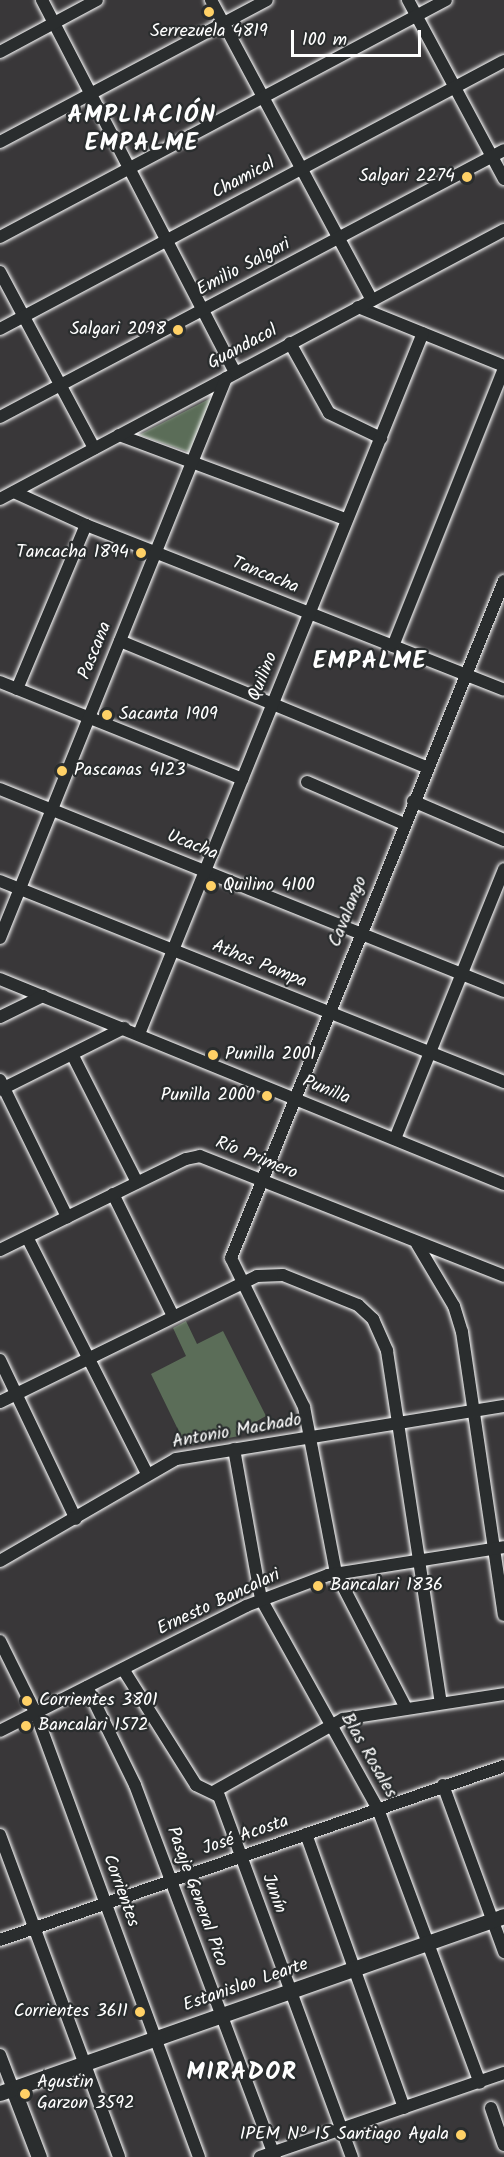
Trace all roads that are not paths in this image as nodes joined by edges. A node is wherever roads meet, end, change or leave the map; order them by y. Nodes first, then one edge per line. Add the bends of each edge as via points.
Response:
1 (42, 0) edge
2 (97, 0) edge
3 (211, 0) edge
4 (267, 0) edge
5 (408, 0) edge
6 (446, 0) edge
7 (417, 16) junction
8 (54, 23) junction
9 (223, 23) junction
10 (0, 52) edge
11 (504, 61) edge
12 (455, 87) junction
13 (91, 93) junction
14 (264, 97) junction
15 (0, 142) edge
16 (504, 150) edge
17 (492, 157) junction
18 (129, 168) junction
19 (303, 168) junction
20 (504, 179) edge
21 (504, 230) edge
22 (0, 237) edge
23 (340, 237) junction
24 (166, 240) junction
25 (0, 272) edge
26 (372, 300) junction
27 (358, 308) junction
28 (202, 310) junction
29 (24, 316) junction
30 (0, 329) edge
31 (423, 333) junction
32 (290, 343) junction
33 (504, 367) edge
34 (231, 375) junction
35 (60, 385) junction
36 (0, 417) edge
37 (119, 435) junction
38 (381, 438) junction
39 (94, 448) junction
40 (192, 462) junction
41 (14, 492) junction
42 (0, 499) edge
43 (347, 520) junction
44 (86, 525) junction
45 (156, 553) junction
46 (504, 581) edge
47 (309, 613) junction
48 (120, 641) junction
49 (393, 646) junction
50 (466, 675) junction
51 (0, 682) edge
52 (17, 689) junction
53 (504, 690) edge
54 (273, 704) junction
55 (89, 718) junction
56 (426, 767) junction
57 (242, 779) junction
58 (307, 782) dead end
59 (0, 789) edge
60 (413, 801) junction
61 (52, 810) junction
62 (404, 824) junction
63 (504, 840) edge
64 (504, 869) edge
65 (205, 871) junction
66 (0, 881) edge
67 (20, 889) junction
68 (360, 933) junction
69 (0, 938) edge
70 (173, 950) junction
71 (462, 974) junction
72 (0, 979) edge
73 (504, 991) edge
74 (43, 996) junction
75 (329, 1012) junction
76 (0, 1017) edge
77 (124, 1028) junction
78 (139, 1034) junction
79 (430, 1052) junction
80 (72, 1054) junction
81 (504, 1082) edge
82 (1, 1086) edge
83 (296, 1098) junction
84 (395, 1139) junction
85 (504, 1169) edge
86 (262, 1181) junction
87 (137, 1182) junction
88 (501, 1183) edge
89 (113, 1194) junction
90 (68, 1217) junction
91 (27, 1237) junction
92 (417, 1244) junction
93 (0, 1250) edge
94 (504, 1276) edge
95 (243, 1283) junction
96 (173, 1316) junction
97 (88, 1358) junction
98 (0, 1360) edge
99 (16, 1394) junction
100 (0, 1402) edge
101 (504, 1406) edge
102 (475, 1410) junction
103 (399, 1422) junction
104 (310, 1436) junction
105 (234, 1449) junction
106 (147, 1474) junction
107 (75, 1519) junction
108 (499, 1548) edge
109 (421, 1560) junction
110 (0, 1561) edge
111 (336, 1573) junction
112 (261, 1599) junction
113 (504, 1615) edge
114 (0, 1641) edge
115 (123, 1669) junction
116 (87, 1687) junction
117 (504, 1694) edge
118 (441, 1703) junction
119 (406, 1708) junction
120 (36, 1713) junction
121 (329, 1726) junction
122 (0, 1731) edge
123 (504, 1766) edge
124 (443, 1785) junction
125 (215, 1791) junction
126 (378, 1809) junction
127 (306, 1834) junction
128 (0, 1835) edge
129 (241, 1857) junction
130 (171, 1881) junction
131 (105, 1904) junction
132 (498, 1918) edge
133 (35, 1929) junction
134 (0, 1940) edge
135 (428, 1945) junction
136 (504, 1952) edge
137 (354, 1969) junction
138 (289, 1992) junction
139 (220, 2016) junction
140 (156, 2039) junction
141 (0, 2055) edge
142 (83, 2064) junction
143 (504, 2073) edge
144 (480, 2083) junction
145 (6, 2091) edge
146 (404, 2108) junction
147 (491, 2108) dead end
148 (342, 2130) junction
149 (504, 2145) edge
150 (274, 2155) edge
151 (39, 2157) edge
152 (119, 2157) edge
153 (199, 2157) edge
154 (260, 2157) edge
155 (352, 2157) edge

1 - 8 street
2 - 8 street
3 - 9 street
4 - 9 street
5 - 7 street
6 - 7 street
7 - 12 street
7 - 14 street
8 - 10 street
8 - 13 street
9 - 13 street
9 - 14 street
11 - 12 street, Chamical
12 - 17 street
12 - 19 street, Chamical
13 - 15 street
13 - 18 street
14 - 18 street
14 - 19 street
16 - 17 street, Emilio Salgari
17 - 20 street
17 - 23 street, Emilio Salgari
18 - 22 street
18 - 24 street
19 - 23 street
19 - 24 street, Chamical
21 - 26 street, Guandacol
23 - 26 street
23 - 28 street, Emilio Salgari
24 - 28 street
24 - 29 street, Chamical
25 - 29 street
26 - 27 street, Guandacol
27 - 31 street
27 - 32 street, Guandacol
28 - 34 street
28 - 35 street, Emilio Salgari
29 - 30 street, Chamical
29 - 35 street
31 - 33 street
31 - 38 street, Quilino
32 - 34 street, Guandacol
32 - 38 street via 329,413
33 - 49 street
34 - 37 street, Guandacol
34 - 40 street, Pascana
35 - 36 street, Emilio Salgari
35 - 39 street
37 - 39 street, Guandacol
37 - 40 street
38 - 43 street, Quilino
39 - 41 street, Guandacol
40 - 43 street
40 - 45 street, Pascana
41 - 42 street, Guandacol
41 - 44 street, Tancacha
43 - 47 street, Quilino
44 - 45 street, Tancacha
44 - 52 street
45 - 47 street, Tancacha
45 - 48 street, Pascana
46 - 50 street, Cavalango
47 - 49 street, Tancacha
47 - 54 street, Quilino
48 - 54 street
48 - 55 street, Pascana
49 - 50 street, Tancacha
50 - 53 street, Tancacha
50 - 56 street, Cavalango
51 - 52 street
52 - 55 street
54 - 56 street
54 - 57 street, Quilino
55 - 57 street
55 - 61 street, Pascana
56 - 60 street, Cavalango
57 - 65 street, Quilino
58 - 62 street
59 - 61 street, Ucacha
60 - 62 street, Cavalango
60 - 63 street
61 - 65 street, Ucacha
61 - 67 street, Pascana
62 - 68 street, Cavalango
64 - 71 street
65 - 68 street, Ucacha
65 - 70 street, Quilino
66 - 67 street, Athos Pampa
67 - 69 street, Pascana
67 - 70 street, Athos Pampa
68 - 71 street, Ucacha
68 - 75 street, Cavalango
70 - 75 street, Athos Pampa
70 - 78 street, Quilino
71 - 73 street, Ucacha
71 - 79 street
72 - 74 street, Punilla
74 - 76 street
74 - 77 street, Punilla
75 - 79 street, Athos Pampa
75 - 83 street, Cavalango
77 - 78 street, Punilla
77 - 80 street
78 - 83 street, Punilla
79 - 81 street, Athos Pampa
79 - 84 street
80 - 82 street
80 - 87 street
82 - 90 street
83 - 84 street, Punilla
83 - 86 street, Cavalango
84 - 88 street, Punilla
85 - 88 street
86 - 87 street, Río Primero via 200,1156
86 - 92 street, Río Primero
86 - 95 street, Cavalango via 231,1258
87 - 89 street, Río Primero
89 - 90 street, Río Primero
89 - 96 street
90 - 91 street, Río Primero
91 - 93 street, Río Primero
91 - 97 street
92 - 94 street, Río Primero
92 - 102 street via 459,1320
95 - 96 street
95 - 103 street via 266,1274 283,1275 358,1305 373,1319 382,1336
95 - 104 street via 301,1400
96 - 97 street
97 - 99 street
97 - 106 street
98 - 99 street
99 - 100 street
99 - 107 street
101 - 102 street, Antonio Machado
102 - 103 street, Antonio Machado
102 - 108 street
103 - 104 street, Antonio Machado
103 - 109 street
104 - 105 street, Antonio Machado
104 - 111 street
105 - 106 street, Antonio Machado via 176,1459
105 - 112 street, Blas Rosales
106 - 107 street, Antonio Machado
107 - 110 street, Antonio Machado
108 - 109 street, Ernesto Bancalari
108 - 113 street
109 - 111 street, Ernesto Bancalari
109 - 118 street
111 - 112 street, Ernesto Bancalari
111 - 119 street
112 - 115 street, Ernesto Bancalari
112 - 121 street, Blas Rosales
114 - 120 street, Corrientes
115 - 116 street, Ernesto Bancalari
115 - 125 street via 196,1785
116 - 120 street, Ernesto Bancalari
116 - 130 street, Pasaje General Pico via 135,1785
117 - 118 street
118 - 119 street
119 - 121 street via 351,1717
120 - 122 street, Ernesto Bancalari
120 - 131 street, Corrientes
121 - 125 street
121 - 126 street, Blas Rosales
123 - 124 street, José Acosta
124 - 126 street, José Acosta
124 - 132 street
125 - 129 street, Junín
126 - 127 street, José Acosta
126 - 135 street, Blas Rosales
127 - 129 street, José Acosta
127 - 137 street
128 - 133 street
129 - 130 street, José Acosta
129 - 138 street, Junín
130 - 131 street, José Acosta
130 - 139 street, Pasaje General Pico
131 - 133 street, José Acosta
131 - 140 street, Corrientes
132 - 135 main road, Estanislao Learte
132 - 136 street
133 - 134 street, José Acosta
133 - 142 street
135 - 137 main road, Estanislao Learte
135 - 144 street, Blas Rosales
137 - 138 main road, Estanislao Learte
137 - 146 street
138 - 139 main road, Estanislao Learte
138 - 148 street, Junín
139 - 140 main road, Estanislao Learte
139 - 150 street, Pasaje General Pico
140 - 142 main road, Estanislao Learte
140 - 153 street, Corrientes
141 - 145 street
142 - 145 main road, Estanislao Learte
142 - 152 street
143 - 144 street
144 - 146 street
145 - 151 main road
146 - 148 street
147 - 149 street
148 - 150 street
148 - 155 street, Junín
150 - 154 street

